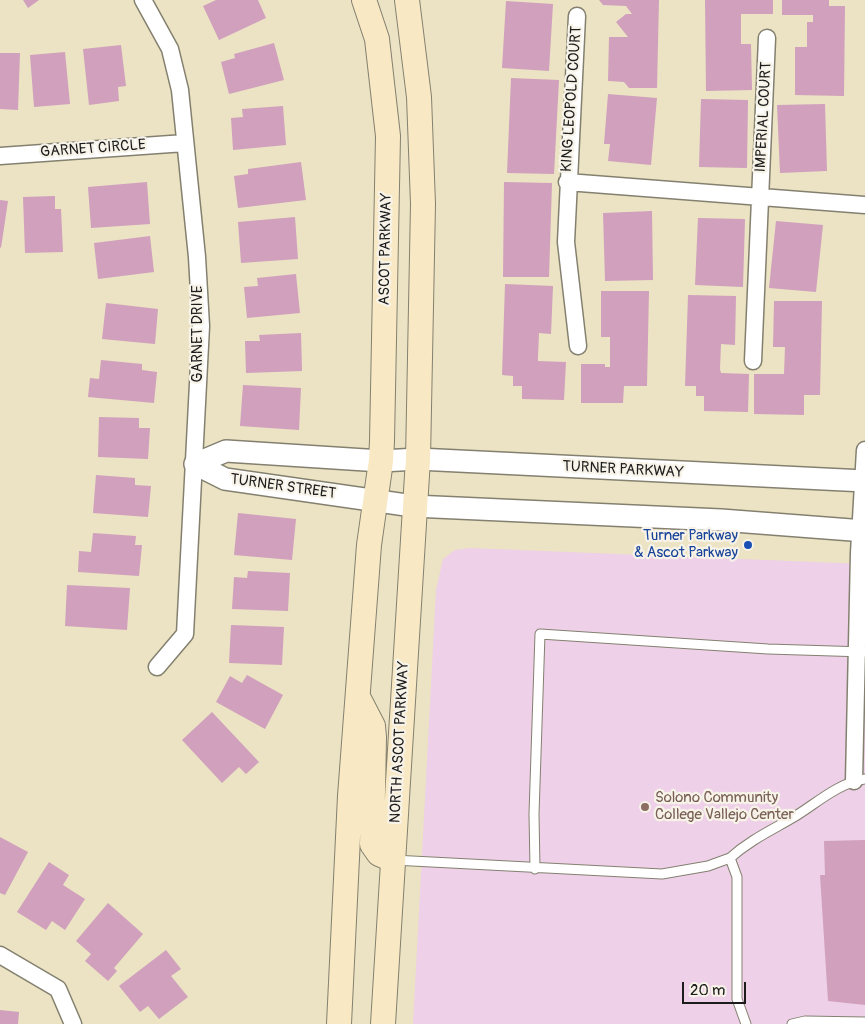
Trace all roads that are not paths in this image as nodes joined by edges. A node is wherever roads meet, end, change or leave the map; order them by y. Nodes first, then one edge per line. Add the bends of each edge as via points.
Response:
1 (143, 0) edge
2 (364, 0) edge
3 (407, 0) edge
4 (577, 16) dead end
5 (767, 38) dead end
6 (186, 143) junction
7 (0, 156) edge
8 (567, 182) junction
9 (760, 196) junction
10 (865, 205) edge
11 (578, 346) dead end
12 (753, 360) dead end
13 (865, 450) edge
14 (418, 459) junction
15 (381, 461) junction
16 (195, 464) junction
17 (864, 481) edge
18 (374, 500) junction
19 (413, 506) junction
20 (863, 530) edge
21 (861, 652) edge
22 (158, 667) dead end
23 (357, 695) junction
24 (859, 780) edge
25 (730, 858) junction
26 (393, 860) junction
27 (535, 869) junction
28 (0, 955) edge
29 (865, 1022) edge
30 (73, 1024) edge
31 (339, 1024) edge
32 (383, 1024) edge
33 (746, 1024) edge
34 (792, 1024) edge

1 - 6 street, GARNET DRIVE via 170,49 180,90
2 - 15 main road, ASCOT PARKWAY via 377,39 388,136
3 - 14 main road via 419,97 423,204
4 - 8 street, KING LEOPOLD COURT
5 - 9 street, IMPERIAL COURT
6 - 7 street, GARNET CIRCLE
6 - 16 street, GARNET DRIVE via 201,326
8 - 9 street
8 - 11 street, KING LEOPOLD COURT via 566,242
9 - 10 street
9 - 12 street, IMPERIAL COURT
13 - 17 street
14 - 15 street, TURNER PARKWAY
14 - 17 street, TURNER PARKWAY
14 - 19 main road, NORTH ASCOT PARKWAY
15 - 16 street, TURNER STREET via 226,451
15 - 18 main road, ASCOT PARKWAY
16 - 18 street, TURNER STREET via 225,479
16 - 22 street, GARNET DRIVE via 185,634
17 - 20 street
18 - 19 street, TURNER STREET
18 - 23 main road
19 - 20 street
19 - 26 main road, NORTH ASCOT PARKWAY
20 - 21 street
21 - 24 street
21 - 27 lane via 540,634
23 - 26 main road via 374,737 372,844 379,854
23 - 31 main road
24 - 25 lane via 842,785 798,815 767,830
25 - 27 lane via 708,866 662,874
25 - 33 lane via 737,877 737,999
26 - 27 lane
26 - 32 main road, NORTH ASCOT PARKWAY
28 - 30 street via 58,989
29 - 34 lane via 804,1021

